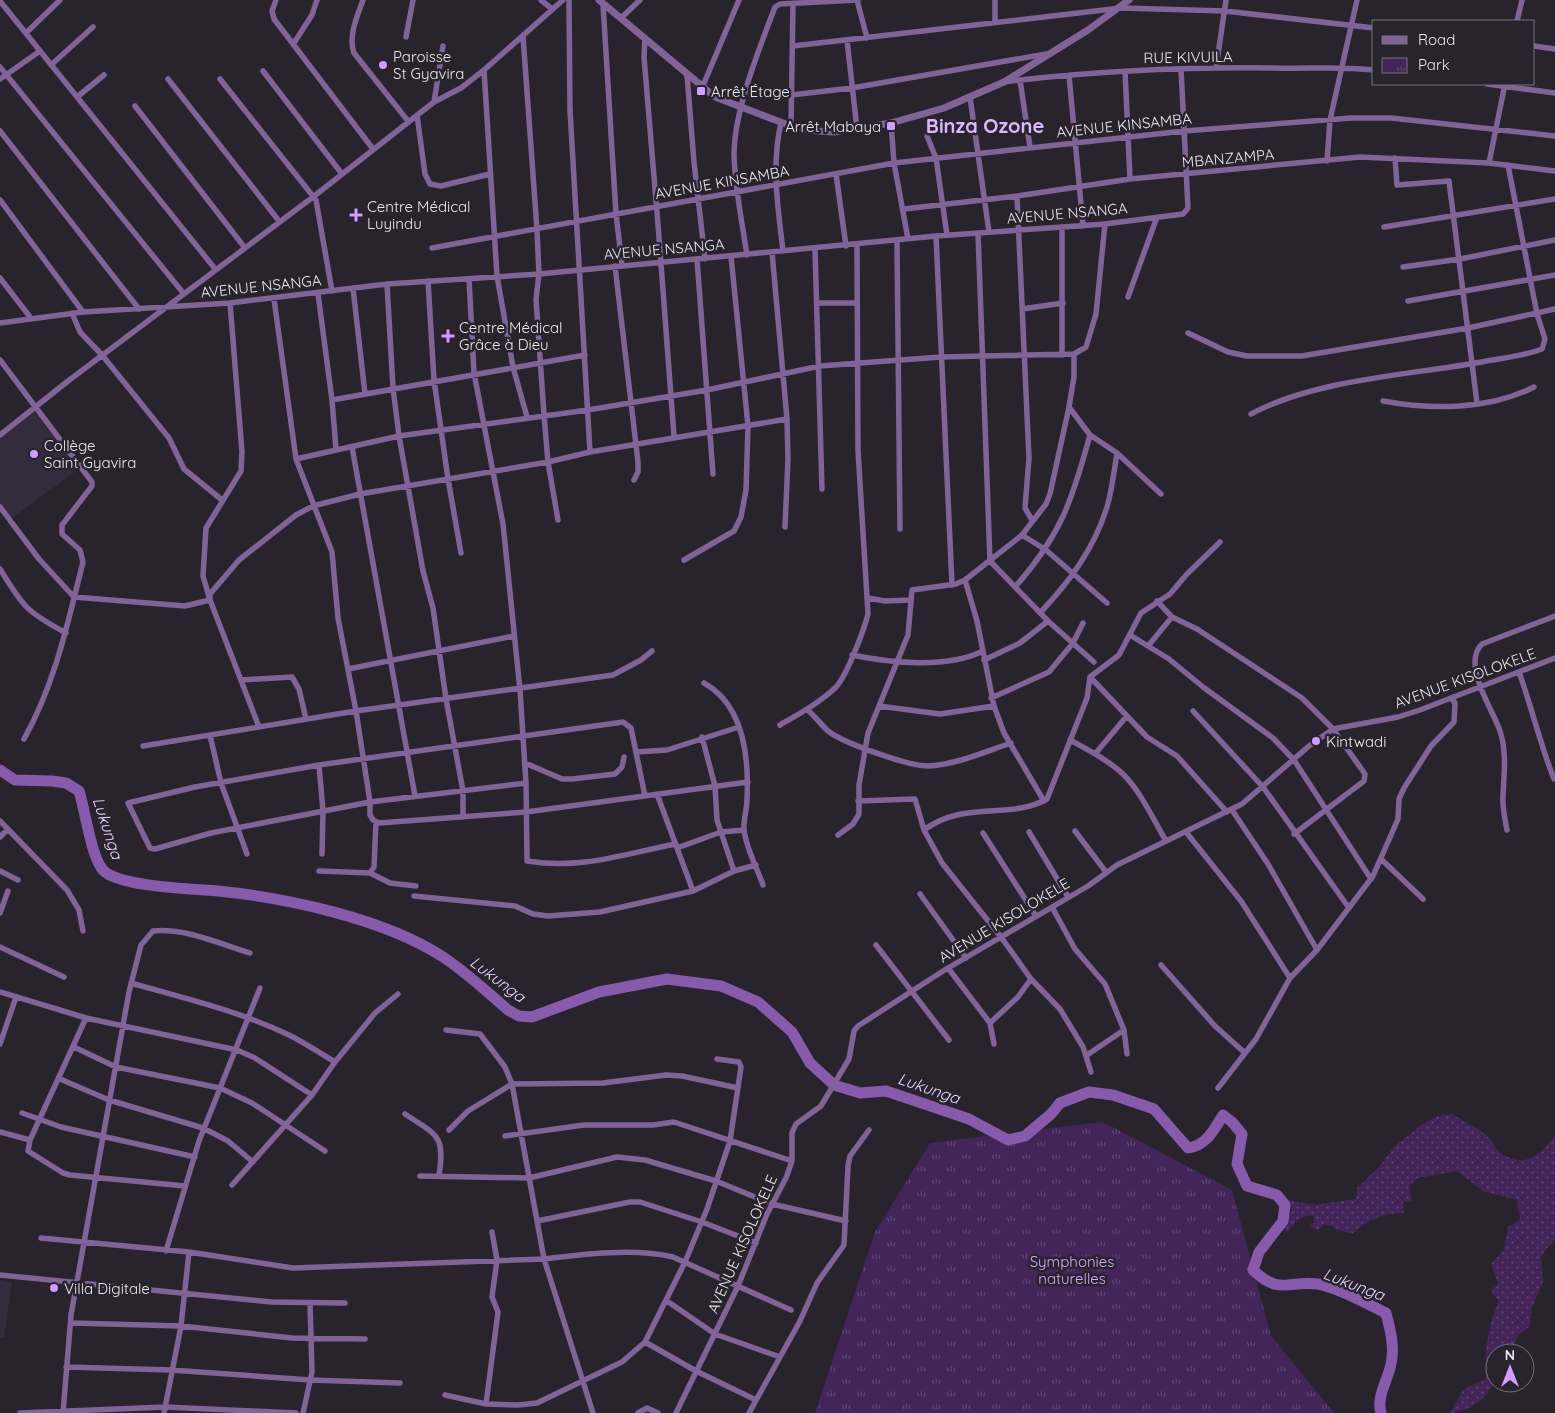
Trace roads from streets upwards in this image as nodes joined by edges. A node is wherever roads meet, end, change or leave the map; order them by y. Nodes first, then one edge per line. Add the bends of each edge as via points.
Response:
1 (60, 0) edge
2 (276, 0) edge
3 (317, 0) edge
4 (363, 0) edge
5 (413, 0) edge
6 (541, 0) edge
7 (563, 0) edge
8 (569, 0) edge
9 (640, 0) edge
10 (739, 0) edge
11 (858, 0) edge
12 (995, 0) edge
13 (1130, 0) edge
14 (1226, 0) edge
15 (1357, 0) edge
16 (1522, 0) edge
17 (0, 1) edge
18 (601, 2) edge
19 (797, 2) edge
20 (1121, 8) junction
21 (552, 9) junction
22 (1225, 11) junction
23 (621, 18) junction
24 (1517, 20) edge
25 (995, 21) junction
26 (1351, 25) junction
27 (93, 27) dead end
28 (1372, 28) edge
29 (26, 33) junction
30 (523, 36) junction
31 (406, 37) dead end
32 (645, 38) junction
33 (867, 38) junction
34 (847, 40) junction
35 (294, 43) junction
36 (443, 46) dead end
37 (793, 46) junction
38 (1535, 46) edge
39 (1555, 49) edge
40 (40, 51) junction
41 (1051, 54) junction
42 (51, 65) junction
43 (0, 67) edge
44 (1343, 67) junction
45 (1216, 68) junction
46 (1181, 69) junction
47 (484, 70) junction
48 (1372, 70) edge
49 (262, 71) dead end
50 (1125, 71) junction
51 (6, 74) junction
52 (687, 75) junction
53 (1069, 75) junction
54 (104, 76) dead end
55 (0, 79) edge
56 (220, 79) dead end
57 (168, 80) dead end
58 (1020, 80) junction
59 (1004, 82) junction
60 (1505, 85) edge
61 (702, 88) junction
62 (852, 88) junction
63 (1555, 93) edge
64 (790, 95) junction
65 (77, 97) junction
66 (970, 97) junction
67 (434, 102) junction
68 (135, 106) dead end
69 (741, 108) junction
70 (417, 115) junction
71 (1330, 120) junction
72 (408, 121) junction
73 (780, 122) junction
74 (891, 122) junction
75 (791, 126) junction
76 (857, 129) junction
77 (1496, 130) junction
78 (0, 131) edge
79 (1184, 131) junction
80 (927, 136) dead end
81 (1555, 136) edge
82 (1129, 138) junction
83 (1076, 143) junction
84 (1030, 148) junction
85 (373, 149) junction
86 (979, 153) junction
87 (936, 158) junction
88 (1395, 158) junction
89 (1327, 161) junction
90 (894, 163) junction
91 (1489, 163) junction
92 (1508, 165) junction
93 (1555, 171) edge
94 (342, 174) junction
95 (490, 174) junction
96 (836, 174) junction
97 (1187, 174) junction
98 (1130, 179) junction
99 (776, 186) junction
100 (1080, 186) junction
101 (738, 193) junction
102 (1017, 196) junction
103 (314, 197) junction
104 (985, 199) junction
105 (1555, 199) edge
106 (0, 200) edge
107 (698, 200) junction
108 (942, 204) junction
109 (1516, 204) junction
110 (658, 207) junction
111 (904, 209) junction
112 (616, 214) junction
113 (1454, 216) junction
114 (1157, 217) junction
115 (279, 221) junction
116 (576, 222) junction
117 (1105, 224) junction
118 (1082, 226) junction
119 (1384, 227) dead end
120 (1062, 228) junction
121 (537, 230) junction
122 (1019, 230) junction
123 (989, 232) junction
124 (978, 233) junction
125 (947, 235) junction
126 (494, 236) junction
127 (936, 236) junction
128 (908, 239) junction
129 (897, 240) junction
130 (1555, 240) edge
131 (857, 244) junction
132 (1525, 245) junction
133 (846, 246) junction
134 (245, 248) junction
135 (432, 248) dead end
136 (815, 249) junction
137 (783, 251) junction
138 (772, 252) junction
139 (747, 255) junction
140 (731, 256) junction
141 (697, 259) junction
142 (706, 259) junction
143 (1460, 259) junction
144 (662, 262) junction
145 (622, 265) junction
146 (615, 266) junction
147 (1403, 267) dead end
148 (579, 269) junction
149 (216, 270) junction
150 (539, 274) junction
151 (1555, 275) edge
152 (497, 276) junction
153 (0, 278) edge
154 (469, 279) junction
155 (1532, 280) junction
156 (428, 281) junction
157 (387, 284) junction
158 (353, 288) junction
159 (332, 291) junction
160 (1463, 293) junction
161 (184, 294) junction
162 (318, 294) junction
163 (1128, 297) dead end
164 (274, 299) junction
165 (1408, 301) dead end
166 (230, 303) junction
167 (817, 303) junction
168 (857, 303) junction
169 (1063, 303) junction
170 (167, 307) junction
171 (1022, 308) junction
172 (138, 309) junction
173 (1555, 309) edge
174 (83, 312) junction
175 (72, 313) junction
176 (1537, 314) junction
177 (30, 317) junction
178 (0, 323) edge
179 (1468, 328) junction
180 (1188, 333) dead end
181 (585, 354) junction
182 (1024, 354) junction
183 (1074, 354) junction
184 (102, 355) junction
185 (1062, 355) junction
186 (981, 356) junction
187 (941, 357) junction
188 (0, 360) edge
189 (897, 361) junction
190 (542, 362) junction
191 (1473, 363) junction
192 (857, 365) junction
193 (820, 366) junction
194 (512, 367) junction
195 (474, 373) junction
196 (783, 373) junction
197 (434, 380) junction
198 (742, 381) junction
199 (1534, 387) dead end
200 (393, 388) junction
201 (707, 390) junction
202 (365, 394) junction
203 (670, 395) junction
204 (332, 400) junction
205 (1383, 401) dead end
206 (631, 402) junction
207 (1476, 403) junction
208 (1069, 407) junction
209 (34, 408) junction
210 (588, 410) junction
211 (1250, 414) dead end
212 (544, 415) junction
213 (527, 417) junction
214 (787, 419) junction
215 (485, 423) junction
216 (748, 426) junction
217 (441, 429) junction
218 (711, 433) junction
219 (0, 435) edge
220 (1090, 435) junction
221 (399, 436) junction
222 (674, 436) junction
223 (634, 445) junction
224 (352, 447) junction
225 (336, 450) junction
226 (590, 452) junction
227 (1117, 454) junction
228 (296, 459) junction
229 (548, 462) junction
230 (494, 472) junction
231 (713, 474) dead end
232 (448, 479) junction
233 (634, 480) dead end
234 (408, 487) junction
235 (822, 489) dead end
236 (360, 494) junction
237 (1161, 494) dead end
238 (222, 500) junction
239 (313, 506) junction
240 (0, 508) edge
241 (558, 520) dead end
242 (1032, 520) junction
243 (785, 527) dead end
244 (900, 529) dead end
245 (1022, 535) junction
246 (1220, 542) dead end
247 (1046, 550) junction
248 (461, 553) dead end
249 (684, 560) dead end
250 (990, 562) junction
251 (0, 569) edge
252 (1075, 573) junction
253 (965, 580) junction
254 (952, 585) junction
255 (1015, 587) junction
256 (74, 596) junction
257 (868, 598) junction
258 (210, 600) junction
259 (911, 600) junction
260 (1157, 601) junction
261 (1107, 603) dead end
262 (1040, 613) junction
263 (1555, 616) edge
264 (1172, 617) junction
265 (1048, 621) junction
266 (1084, 623) dead end
267 (66, 634) junction
268 (1130, 635) junction
269 (514, 636) junction
270 (1073, 643) junction
271 (1148, 646) junction
272 (652, 650) dead end
273 (984, 650) junction
274 (438, 651) junction
275 (852, 655) junction
276 (1555, 658) edge
277 (391, 659) junction
278 (898, 660) junction
279 (984, 660) junction
280 (1094, 662) dead end
281 (348, 669) junction
282 (1519, 672) junction
283 (1090, 677) junction
284 (241, 680) junction
285 (704, 683) dead end
286 (1478, 687) junction
287 (520, 690) junction
288 (991, 698) junction
289 (1451, 698) junction
290 (446, 699) junction
291 (398, 705) junction
292 (879, 706) junction
293 (994, 706) junction
294 (807, 709) junction
295 (356, 711) junction
296 (1193, 711) dead end
297 (1126, 717) junction
298 (306, 719) junction
299 (780, 725) dead end
300 (259, 727) junction
301 (739, 727) junction
302 (1332, 729) junction
303 (210, 735) junction
304 (522, 736) junction
305 (702, 738) junction
306 (24, 739) dead end
307 (1070, 740) junction
308 (1011, 743) junction
309 (143, 746) dead end
310 (454, 746) junction
311 (865, 748) junction
312 (636, 752) junction
313 (407, 753) junction
314 (1095, 754) junction
315 (624, 757) dead end
316 (364, 760) junction
317 (1294, 760) junction
318 (525, 764) junction
319 (319, 765) junction
320 (1554, 779) edge
321 (748, 782) junction
322 (221, 783) junction
323 (526, 783) junction
324 (715, 786) junction
325 (1263, 787) junction
326 (463, 791) junction
327 (657, 794) junction
328 (415, 796) junction
329 (646, 796) junction
330 (858, 801) junction
331 (1044, 801) junction
332 (370, 802) junction
333 (323, 811) junction
334 (1230, 811) junction
335 (1327, 811) junction
336 (526, 812) junction
337 (463, 817) junction
338 (0, 822) edge
339 (376, 822) junction
340 (238, 828) junction
341 (8, 829) junction
342 (744, 830) junction
343 (924, 830) junction
344 (1507, 830) dead end
345 (1075, 831) dead end
346 (721, 832) junction
347 (1029, 832) dead end
348 (1186, 832) junction
349 (983, 833) dead end
350 (1294, 834) junction
351 (838, 835) dead end
352 (0, 837) edge
353 (1166, 841) junction
354 (677, 846) junction
355 (247, 854) dead end
356 (322, 854) dead end
357 (1381, 859) junction
358 (756, 865) junction
359 (0, 871) edge
360 (319, 871) dead end
361 (734, 871) junction
362 (1106, 872) junction
363 (370, 873) junction
364 (1371, 879) junction
365 (18, 880) dead end
366 (763, 885) dead end
367 (416, 886) dead end
368 (8, 891) dead end
369 (693, 891) junction
370 (920, 894) dead end
371 (414, 896) dead end
372 (1068, 897) junction
373 (1423, 899) dead end
374 (1052, 906) junction
375 (1348, 908) junction
376 (0, 913) edge
377 (1036, 916) junction
378 (83, 931) dead end
379 (1001, 937) junction
380 (876, 945) dead end
381 (0, 947) edge
382 (1318, 950) junction
383 (250, 953) dead end
384 (966, 958) junction
385 (1161, 966) dead end
386 (948, 968) junction
387 (64, 977) dead end
388 (1290, 978) junction
389 (1031, 979) junction
390 (131, 983) junction
391 (260, 988) dead end
392 (0, 992) edge
393 (911, 992) junction
394 (398, 994) dead end
395 (16, 997) junction
396 (86, 1018) junction
397 (248, 1019) junction
398 (990, 1023) junction
399 (123, 1026) junction
400 (446, 1030) dead end
401 (1124, 1030) junction
402 (949, 1040) dead end
403 (0, 1044) edge
404 (994, 1044) dead end
405 (74, 1047) junction
406 (237, 1050) junction
407 (1244, 1053) junction
408 (1127, 1054) dead end
409 (1087, 1055) junction
410 (716, 1059) dead end
411 (335, 1062) junction
412 (116, 1067) junction
413 (1091, 1072) dead end
414 (60, 1079) junction
415 (512, 1084) junction
416 (220, 1088) junction
417 (738, 1088) junction
418 (1218, 1088) dead end
419 (312, 1095) junction
420 (109, 1100) junction
421 (22, 1113) dead end
422 (405, 1114) dead end
423 (40, 1119) junction
424 (285, 1124) junction
425 (203, 1128) junction
426 (449, 1130) dead end
427 (869, 1130) dead end
428 (0, 1132) edge
429 (521, 1133) junction
430 (104, 1136) junction
431 (505, 1136) dead end
432 (30, 1140) junction
433 (730, 1141) junction
434 (324, 1151) dead end
435 (195, 1157) junction
436 (253, 1162) junction
437 (792, 1162) junction
438 (420, 1176) dead end
439 (439, 1176) junction
440 (97, 1178) junction
441 (529, 1178) junction
442 (716, 1182) junction
443 (232, 1185) dead end
444 (185, 1186) junction
445 (772, 1204) junction
446 (537, 1221) junction
447 (846, 1221) junction
448 (702, 1222) junction
449 (492, 1232) dead end
450 (42, 1238) dead end
451 (83, 1243) junction
452 (756, 1243) junction
453 (166, 1251) junction
454 (189, 1252) junction
455 (544, 1259) junction
456 (498, 1260) junction
457 (686, 1262) junction
458 (0, 1275) edge
459 (76, 1282) junction
460 (738, 1286) junction
461 (184, 1292) junction
462 (667, 1300) junction
463 (310, 1303) junction
464 (345, 1303) dead end
465 (791, 1310) dead end
466 (71, 1323) junction
467 (181, 1326) junction
468 (716, 1334) junction
469 (310, 1338) junction
470 (365, 1339) dead end
471 (645, 1342) junction
472 (780, 1357) junction
473 (66, 1367) junction
474 (171, 1370) junction
475 (696, 1371) junction
476 (310, 1380) junction
477 (584, 1381) junction
478 (400, 1383) dead end
479 (445, 1395) dead end
480 (756, 1400) junction
481 (486, 1404) junction
482 (494, 1404) junction
483 (165, 1410) edge
484 (63, 1412) edge
485 (20, 1413) edge
486 (296, 1413) edge
487 (303, 1413) edge
488 (492, 1413) edge
489 (593, 1413) edge
490 (638, 1413) edge
491 (658, 1413) edge
492 (676, 1413) edge
493 (748, 1413) edge

1 - 29 street
2 - 35 street via 273,16
3 - 35 street via 312,15
4 - 72 street via 353,29 354,54
5 - 31 street
6 - 21 street
7 - 21 street
8 - 116 street
9 - 23 street
10 - 61 street
11 - 19 street
11 - 33 street
12 - 25 street
13 - 20 street
14 - 22 street
15 - 26 street
16 - 24 street
17 - 29 street
18 - 23 street
18 - 112 street
19 - 37 street
19 - 69 street via 775,7
20 - 22 street
20 - 25 street
20 - 41 street
21 - 30 street
22 - 26 street
22 - 45 street
23 - 32 street
25 - 33 street
26 - 28 street
26 - 44 street
27 - 42 street
29 - 40 street
30 - 47 street
30 - 121 street
32 - 52 street
32 - 110 street
33 - 34 street
34 - 37 street
34 - 62 street
35 - 85 street
36 - 67 street
37 - 64 street
38 - 39 street
40 - 42 street
40 - 51 street
41 - 59 street
41 - 62 street
42 - 65 street
43 - 51 street
44 - 45 street, RUE KIVUILA
44 - 48 street, RUE KIVUILA
44 - 71 street
45 - 46 street, RUE KIVUILA
46 - 50 street, RUE KIVUILA
46 - 79 street, AVENUE NSANGA
47 - 67 street via 462,88
47 - 95 street
49 - 94 street
50 - 53 street, RUE KIVUILA
50 - 82 street
51 - 55 street
51 - 161 street
52 - 61 street
52 - 107 street
53 - 58 street, RUE KIVUILA
53 - 83 street
54 - 65 street
56 - 103 street
57 - 115 street
58 - 59 street, RUE KIVUILA
58 - 84 street
59 - 66 street
60 - 63 street
60 - 77 street
61 - 69 street
62 - 64 street
62 - 76 street
64 - 75 street
65 - 149 street
66 - 74 street via 944,108
66 - 86 street
67 - 70 street
68 - 134 street
69 - 73 street
69 - 101 street via 734,156
70 - 72 street
70 - 95 street via 425,174 430,184 441,186
71 - 77 street, AVENUE KINSAMBA via 1391,118
71 - 79 street, AVENUE KINSAMBA
71 - 89 street
72 - 85 street
73 - 75 street
73 - 99 street via 775,156
74 - 76 street
74 - 90 street
75 - 76 street via 817,132
77 - 81 street, AVENUE KINSAMBA
77 - 91 street
78 - 172 street
79 - 82 street, AVENUE KINSAMBA
79 - 97 street, AVENUE NSANGA
80 - 87 street
82 - 83 street, AVENUE KINSAMBA
82 - 98 street
83 - 84 street, AVENUE KINSAMBA
83 - 100 street
84 - 86 street, AVENUE KINSAMBA
85 - 94 street
86 - 87 street, AVENUE KINSAMBA
86 - 104 street
87 - 90 street, AVENUE KINSAMBA
87 - 108 street
88 - 89 street, MBANZAMPA via 1360,157
88 - 91 street, MBANZAMPA
88 - 113 street via 1398,185 1449,181
89 - 97 street, MBANZAMPA
90 - 96 street, AVENUE KINSAMBA
90 - 111 street
91 - 92 street, MBANZAMPA
92 - 93 street, MBANZAMPA
92 - 109 street
94 - 103 street
95 - 126 street
96 - 99 street, AVENUE KINSAMBA
96 - 133 street
97 - 98 street, MBANZAMPA
97 - 114 street, AVENUE NSANGA via 1187,211
98 - 100 street, MBANZAMPA
99 - 101 street, AVENUE KINSAMBA
99 - 137 street
100 - 102 street, MBANZAMPA
100 - 118 street
101 - 107 street, AVENUE KINSAMBA
101 - 139 street
102 - 104 street, MBANZAMPA
102 - 122 street
103 - 115 street
103 - 159 street
104 - 108 street, MBANZAMPA
104 - 123 street
105 - 109 street
106 - 174 street
107 - 110 street, AVENUE KINSAMBA
107 - 142 street
108 - 111 street, MBANZAMPA
108 - 125 street
109 - 113 street
109 - 132 street
110 - 112 street, AVENUE KINSAMBA
110 - 144 street
111 - 128 street
112 - 116 street, AVENUE KINSAMBA
112 - 145 street
113 - 119 street
113 - 143 street
114 - 117 street, AVENUE NSANGA
114 - 163 street
115 - 134 street
116 - 121 street, AVENUE KINSAMBA
116 - 148 street
117 - 118 street, AVENUE NSANGA
117 - 183 street via 1096,314 1086,347
118 - 120 street, AVENUE NSANGA
120 - 122 street, AVENUE NSANGA
120 - 169 street
121 - 126 street, AVENUE KINSAMBA
121 - 150 street
122 - 123 street, AVENUE NSANGA
122 - 171 street
123 - 124 street, AVENUE NSANGA
124 - 125 street, AVENUE NSANGA
124 - 186 street
125 - 127 street, AVENUE NSANGA
126 - 135 street, AVENUE KINSAMBA
126 - 152 street
127 - 128 street, AVENUE NSANGA
127 - 187 street
128 - 129 street, AVENUE NSANGA
129 - 131 street, AVENUE NSANGA
129 - 189 street
130 - 132 street
131 - 133 street, AVENUE NSANGA
131 - 168 street
132 - 143 street
132 - 155 street
133 - 136 street, AVENUE NSANGA
134 - 149 street
136 - 137 street, AVENUE NSANGA
136 - 167 street
137 - 138 street, AVENUE NSANGA
138 - 139 street, AVENUE NSANGA
138 - 196 street
139 - 140 street, AVENUE NSANGA
140 - 142 street, AVENUE NSANGA
140 - 198 street
141 - 142 street, AVENUE NSANGA
141 - 144 street, AVENUE NSANGA
141 - 201 street
143 - 147 street
143 - 160 street
144 - 145 street, AVENUE NSANGA
144 - 203 street
145 - 146 street, AVENUE NSANGA
146 - 148 street, AVENUE NSANGA
146 - 206 street
148 - 150 street, AVENUE NSANGA
148 - 181 street
149 - 161 street
150 - 152 street, AVENUE NSANGA
150 - 190 street via 536,299
151 - 155 street
152 - 154 street, AVENUE NSANGA
152 - 194 street
153 - 177 street
154 - 156 street, AVENUE NSANGA
154 - 195 street
155 - 160 street
155 - 176 street
156 - 157 street, AVENUE NSANGA
156 - 197 street
157 - 158 street, AVENUE NSANGA
157 - 200 street
158 - 159 street, AVENUE NSANGA
158 - 202 street
159 - 162 street, AVENUE NSANGA
160 - 165 street
160 - 179 street
161 - 170 street
162 - 164 street, AVENUE NSANGA
162 - 204 street
164 - 166 street, AVENUE NSANGA
164 - 228 street
166 - 170 street, AVENUE NSANGA
166 - 238 street via 241,471
167 - 168 street
167 - 193 street
168 - 192 street
169 - 171 street
169 - 185 street
170 - 172 street, AVENUE NSANGA
170 - 184 street
171 - 182 street
172 - 174 street, AVENUE NSANGA
173 - 176 street
174 - 175 street, AVENUE NSANGA
175 - 177 street, AVENUE NSANGA
175 - 184 street via 80,332
176 - 179 street
176 - 191 street via 1545,339 1542,349
177 - 178 street, AVENUE NSANGA
179 - 180 street via 1334,351 1266,358 1228,352
179 - 191 street
181 - 190 street
181 - 210 street
182 - 185 street
182 - 186 street
182 - 242 street via 1029,458 1025,508
183 - 185 street
183 - 208 street
184 - 209 street
184 - 238 street via 169,438 184,469
186 - 187 street
186 - 250 street
187 - 189 street
187 - 254 street
188 - 209 street
189 - 192 street
189 - 244 street
190 - 194 street
190 - 212 street
191 - 207 street
191 - 211 street via 1351,383 1278,401
192 - 193 street
192 - 257 street via 858,450
193 - 196 street
193 - 235 street
194 - 195 street
194 - 213 street
195 - 197 street
195 - 215 street
196 - 198 street
196 - 214 street
197 - 200 street
197 - 217 street
198 - 201 street
198 - 216 street
199 - 207 street via 1501,401
200 - 202 street
200 - 221 street
201 - 203 street
201 - 218 street
202 - 204 street
203 - 206 street
203 - 222 street
204 - 225 street
205 - 207 street via 1421,407
206 - 210 street
206 - 223 street
208 - 220 street
208 - 242 street via 1050,494 1042,511
209 - 219 street
209 - 256 street via 92,482 61,530 83,555
210 - 212 street
210 - 226 street
212 - 213 street
212 - 229 street
213 - 215 street
214 - 216 street
214 - 243 street
215 - 217 street
215 - 230 street
216 - 218 street
216 - 249 street via 746,490 741,517 727,536
217 - 221 street
217 - 232 street
218 - 222 street
218 - 231 street
220 - 227 street
220 - 247 street via 1068,509
221 - 224 street
221 - 234 street
222 - 223 street
223 - 226 street
223 - 233 street via 638,472
224 - 225 street
224 - 236 street
225 - 228 street
226 - 229 street
227 - 237 street
227 - 252 street via 1108,505
228 - 239 street
229 - 230 street
229 - 241 street
230 - 232 street
230 - 269 street via 503,524
232 - 234 street
232 - 248 street
234 - 236 street
234 - 274 street via 433,608
236 - 239 street
236 - 277 street
238 - 258 street via 206,528 203,576
239 - 258 street via 296,515 238,560 210,594
239 - 281 street via 332,552 338,618
240 - 256 street via 45,566
242 - 245 street
245 - 247 street
245 - 250 street
246 - 260 street via 1170,594
247 - 252 street
247 - 255 street
250 - 253 street
250 - 255 street
251 - 267 street via 23,606 35,617
252 - 261 street
252 - 262 street
253 - 254 street
253 - 273 street
254 - 259 street via 915,588 911,592
255 - 262 street
256 - 258 street via 185,606
256 - 267 street
257 - 259 street
257 - 275 street via 864,631
258 - 284 street
259 - 278 street via 908,636
260 - 264 street
260 - 268 street via 1141,613
262 - 265 street
263 - 286 street via 1482,644 1476,653
264 - 271 street
264 - 302 street via 1197,629 1290,688
265 - 270 street
265 - 279 street via 1020,643
266 - 270 street
267 - 306 street via 47,690
268 - 271 street
268 - 283 street via 1119,656
269 - 274 street
269 - 287 street
270 - 280 street
270 - 288 street via 1050,672
271 - 317 street via 1261,728
272 - 287 street via 613,675
273 - 278 street via 965,658 936,662
273 - 279 street
274 - 277 street
274 - 290 street
275 - 278 street
275 - 294 street via 840,683
276 - 282 street, AVENUE KISOLOKELE
277 - 281 street
277 - 291 street
278 - 292 street
279 - 288 street
281 - 295 street
282 - 286 street, AVENUE KISOLOKELE
282 - 320 street
283 - 297 street
283 - 307 street via 1088,698
284 - 298 street via 292,678 299,689
284 - 300 street
285 - 301 street via 719,691
286 - 289 street, AVENUE KISOLOKELE
286 - 344 street via 1499,728 1505,748 1503,804
287 - 290 street
287 - 304 street
288 - 293 street
289 - 302 street, AVENUE KISOLOKELE via 1398,717
289 - 357 street via 1455,703 1454,722 1431,746 1404,788 1399,799 1398,819
290 - 291 street
290 - 310 street
291 - 295 street
291 - 313 street
292 - 293 street via 940,714
292 - 311 street
293 - 308 street
294 - 299 street
294 - 311 street via 830,732
295 - 298 street
295 - 316 street
296 - 325 street
297 - 314 street
297 - 334 street via 1147,737 1177,756
298 - 300 street
300 - 303 street
301 - 305 street
301 - 321 street
302 - 317 street, AVENUE KISOLOKELE
302 - 335 street via 1366,777
303 - 309 street
303 - 322 street
304 - 310 street
304 - 312 street via 623,722 632,728
304 - 318 street
305 - 312 street via 667,750
305 - 324 street
307 - 314 street
307 - 331 street via 1050,795
308 - 311 street via 959,761 927,766
308 - 331 street
310 - 313 street
310 - 326 street
311 - 330 street
312 - 329 street
313 - 316 street
313 - 328 street
314 - 353 street via 1129,781
315 - 318 street via 622,767 615,774 572,780
316 - 319 street
316 - 332 street
317 - 325 street, AVENUE KISOLOKELE
317 - 335 street
318 - 323 street
319 - 322 street
319 - 333 street
321 - 324 street
321 - 342 street
322 - 340 street
322 - 340 street via 128,803 150,848
323 - 326 street
323 - 336 street
324 - 327 street
324 - 346 street
325 - 334 street, AVENUE KISOLOKELE
325 - 350 street
326 - 328 street
326 - 337 street
327 - 329 street
327 - 354 street
328 - 332 street
329 - 336 street
330 - 343 street via 916,799
330 - 351 street via 858,818
331 - 343 street via 954,815
332 - 333 street
332 - 339 street via 370,815
333 - 340 street
333 - 356 street
334 - 348 street, AVENUE KISOLOKELE
334 - 382 street via 1268,864
335 - 350 street
335 - 364 street
336 - 337 street
336 - 354 street via 527,861 550,865 577,864
337 - 339 street
338 - 341 street
339 - 363 street via 374,867
340 - 355 street
341 - 352 street
341 - 378 street via 67,890 79,910
342 - 346 street
342 - 358 street
343 - 379 street via 942,863
345 - 362 street
346 - 354 street
346 - 361 street
347 - 372 street
348 - 353 street, AVENUE KISOLOKELE
348 - 388 street via 1241,901
349 - 377 street
350 - 375 street
353 - 362 street, AVENUE KISOLOKELE
354 - 369 street
357 - 364 street
357 - 373 street
358 - 361 street
358 - 366 street
359 - 365 street
360 - 363 street
361 - 369 street
362 - 372 street, AVENUE KISOLOKELE
363 - 367 street via 390,883
364 - 375 street
368 - 376 street
369 - 371 street via 600,912 548,916 514,906
370 - 384 street
372 - 374 street, AVENUE KISOLOKELE
374 - 377 street, AVENUE KISOLOKELE
374 - 401 street via 1075,949 1105,984
375 - 382 street
377 - 379 street, AVENUE KISOLOKELE
379 - 384 street, AVENUE KISOLOKELE
379 - 389 street
380 - 393 street
381 - 387 street
382 - 388 street
383 - 390 street via 182,932 153,931 141,944
384 - 386 street, AVENUE KISOLOKELE
385 - 407 street
386 - 393 street, AVENUE KISOLOKELE
386 - 398 street
388 - 407 street via 1256,1039
389 - 398 street via 1018,997
389 - 409 street via 1054,1001
390 - 397 street
390 - 399 street
391 - 397 street
392 - 395 street
393 - 402 street
393 - 437 street, AVENUE KISOLOKELE via 854,1031 849,1059 821,1106 796,1124 792,1133
394 - 411 street via 375,1013
395 - 396 street
395 - 403 street
396 - 399 street
396 - 405 street
397 - 406 street
397 - 411 street via 288,1034
398 - 404 street
399 - 406 street
399 - 412 street
400 - 415 street via 480,1034 505,1067
401 - 408 street
401 - 409 street
405 - 412 street
405 - 414 street
406 - 416 street
406 - 419 street
407 - 418 street
409 - 413 street
410 - 417 street via 740,1064
411 - 419 street
412 - 416 street
412 - 420 street
414 - 420 street
414 - 423 street
415 - 417 street via 603,1083 666,1075
415 - 426 street via 468,1111
415 - 429 street
416 - 424 street
416 - 425 street
417 - 433 street
419 - 424 street
420 - 425 street
420 - 430 street
421 - 423 street
422 - 439 street via 440,1141 443,1152
423 - 430 street via 62,1128
423 - 432 street
424 - 434 street
424 - 436 street
425 - 435 street
425 - 436 street via 228,1141
427 - 447 street via 850,1156
428 - 432 street
429 - 431 street
429 - 433 street via 584,1125 674,1122
429 - 441 street
430 - 435 street
430 - 440 street
432 - 440 street via 28,1151 63,1174
433 - 437 street
433 - 442 street
435 - 444 street
436 - 443 street
437 - 445 street, AVENUE KISOLOKELE
438 - 439 street
439 - 441 street
440 - 444 street
440 - 451 street
441 - 442 street via 617,1157 645,1160
441 - 446 street
442 - 445 street
442 - 448 street
444 - 453 street
445 - 447 street
445 - 452 street, AVENUE KISOLOKELE
446 - 448 street via 640,1202
446 - 455 street
447 - 472 street via 844,1245 817,1283
448 - 452 street
448 - 457 street
449 - 456 street
450 - 451 street
451 - 453 street
451 - 459 street
452 - 460 street, AVENUE KISOLOKELE
453 - 454 street
454 - 456 street via 293,1268
454 - 461 street
455 - 456 street
455 - 457 street via 581,1254 659,1254
455 - 477 street
456 - 481 street via 492,1297 498,1312
457 - 460 street
457 - 462 street
458 - 459 street
459 - 461 street
459 - 466 street
460 - 465 street
460 - 468 street, AVENUE KISOLOKELE
461 - 463 street
461 - 467 street
462 - 468 street
462 - 471 street
463 - 464 street
463 - 469 street
466 - 467 street
466 - 473 street
467 - 469 street
467 - 474 street
468 - 472 street
468 - 475 street, AVENUE KISOLOKELE
469 - 470 street
469 - 476 street
471 - 475 street
471 - 477 street via 622,1362
472 - 480 street
473 - 474 street
473 - 484 street
474 - 476 street
474 - 483 street
475 - 480 street
475 - 492 street, AVENUE KISOLOKELE
476 - 478 street
476 - 487 street
477 - 482 street via 537,1403
477 - 489 street
479 - 481 street
480 - 493 street
481 - 482 street
482 - 488 street
483 - 484 street
483 - 486 street
484 - 485 street
490 - 491 street via 647,1408

